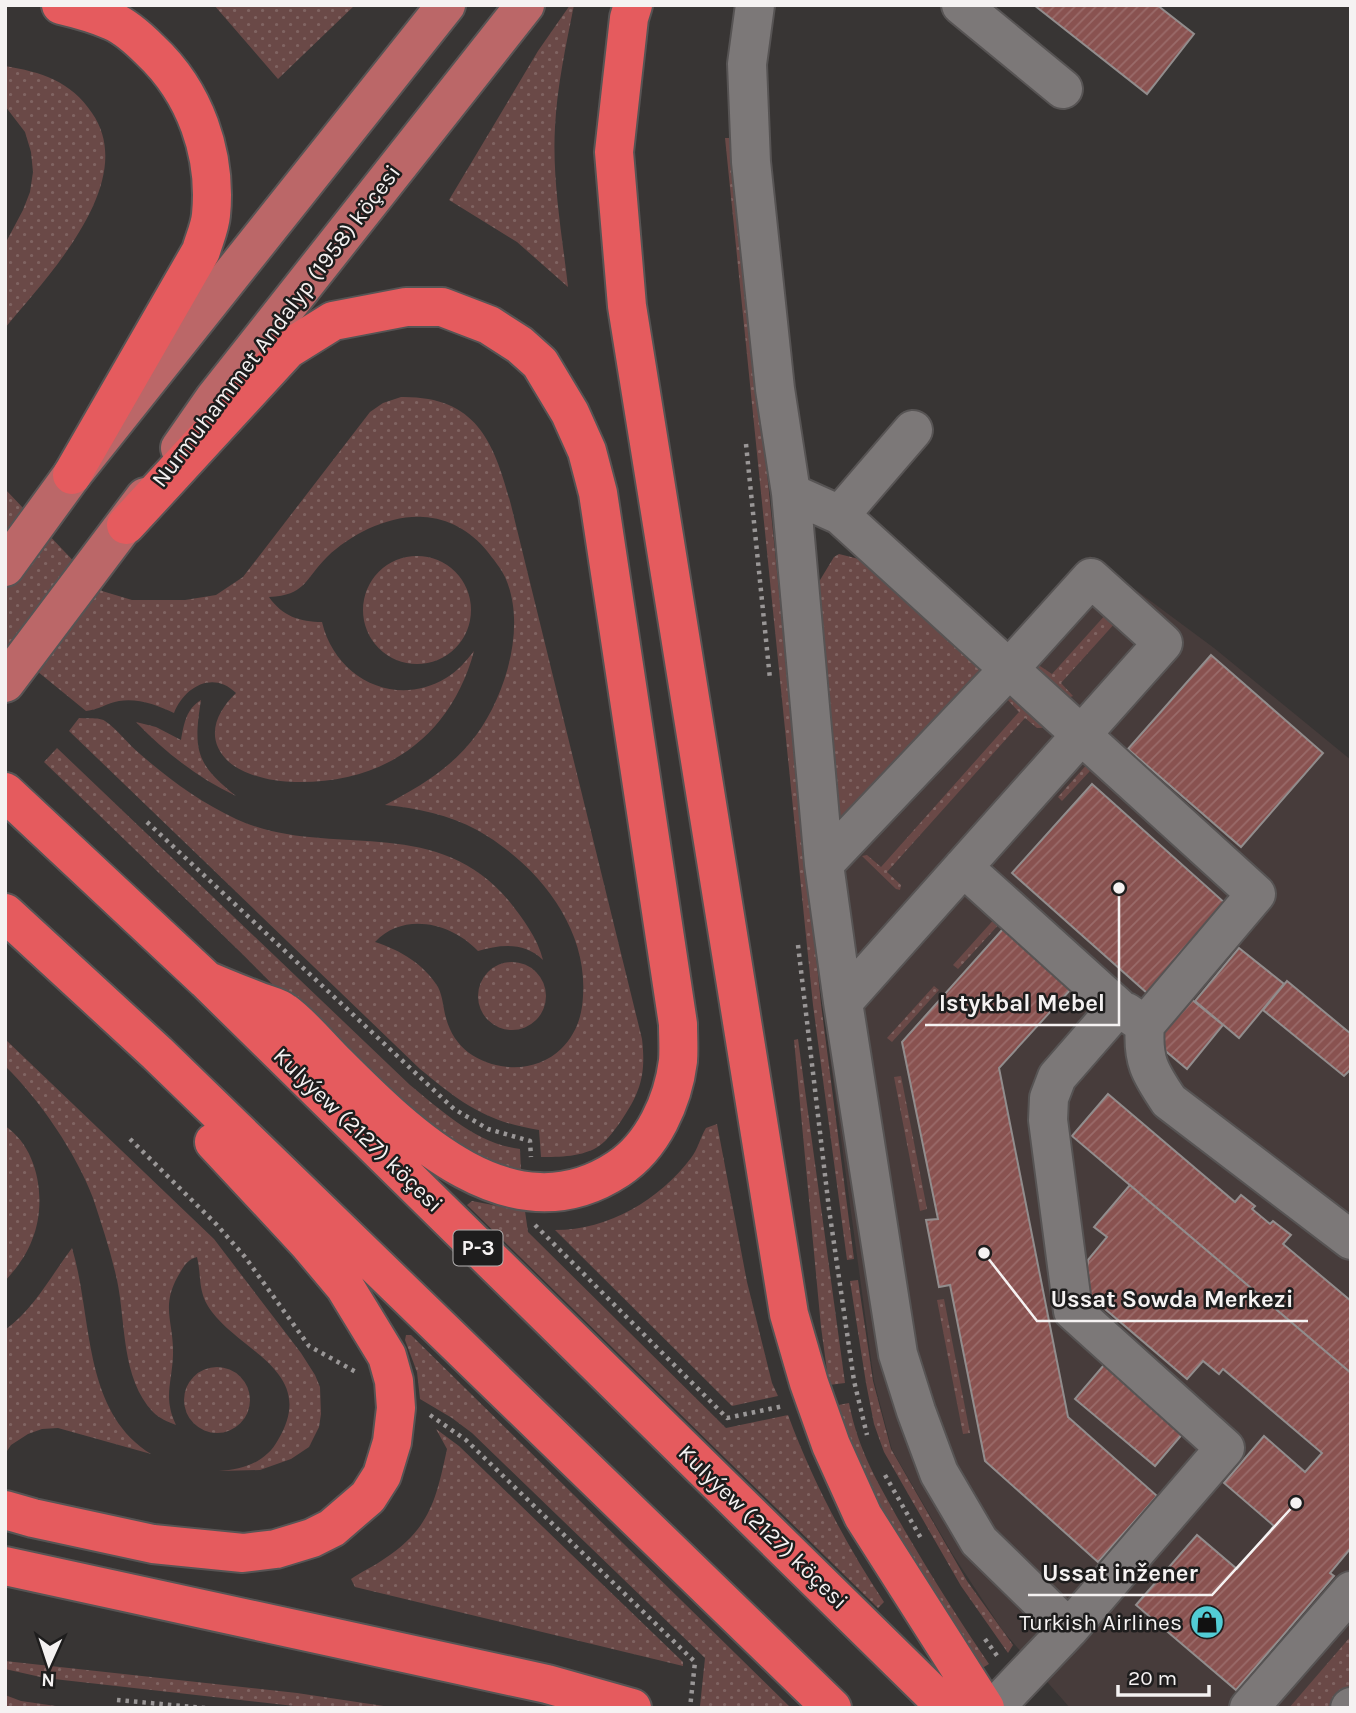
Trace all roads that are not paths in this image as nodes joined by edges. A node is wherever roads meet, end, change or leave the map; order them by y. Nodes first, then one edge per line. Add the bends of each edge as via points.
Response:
1 (61, 5) edge
2 (446, 5) edge
3 (525, 5) edge
4 (634, 5) edge
5 (755, 5) edge
6 (961, 5) edge
7 (1063, 89) dead end
8 (913, 430) dead end
9 (72, 475) junction
10 (791, 493) junction
11 (840, 515) junction
12 (126, 525) junction
13 (5, 567) edge
14 (1008, 670) junction
15 (5, 682) edge
16 (1080, 736) junction
17 (5, 792) edge
18 (824, 864) junction
19 (963, 867) junction
20 (5, 914) edge
21 (206, 980) junction
22 (843, 1002) junction
23 (1132, 1016) junction
24 (157, 1052) junction
25 (1351, 1240) edge
26 (19, 1514) edge
27 (12, 1568) edge
28 (1351, 1591) edge
29 (1069, 1629) junction
30 (632, 1708) edge
31 (832, 1708) edge
32 (947, 1708) edge
33 (985, 1708) edge
34 (994, 1708) edge
35 (1250, 1708) edge

1 - 9 highway via 115,22 166,65 198,120 208,154 211,189 211,217 201,251
2 - 9 main road
3 - 12 main road, Nurmuhammet Andalyp (1958) köçesi via 214,399
4 - 33 highway via 614,152 627,306 789,1314 827,1434 863,1516
5 - 10 lane via 747,64 751,162
6 - 7 lane
8 - 11 lane
9 - 13 main road
10 - 11 lane
10 - 18 lane
11 - 14 lane
12 - 15 main road, Nurmuhammet Andalyp (1958) köçesi
12 - 21 highway via 288,349 333,321 406,307 442,307 489,325 540,363 587,451 598,494 678,1024 673,1086 648,1139 627,1163 608,1175 559,1191 509,1188 480,1178 430,1150 284,1011
14 - 16 lane
14 - 16 lane via 1091,578 1163,643
14 - 18 lane
16 - 19 lane
16 - 23 lane via 1256,894
17 - 21 highway, Kulyýew (2127) köçesi / P-3
18 - 22 lane
19 - 22 lane
19 - 23 lane
20 - 24 highway
21 - 32 highway, Kulyýew (2127) köçesi / P-3
22 - 29 lane via 898,1354 916,1411 939,1473 979,1541
23 - 25 lane via 1152,1076 1169,1101
23 - 29 lane via 1057,1077 1049,1098 1073,1311 1226,1448
24 - 26 highway via 198,1125 345,1287 387,1356 396,1408 392,1442 382,1475 351,1513 312,1538 275,1549 243,1552 176,1547
24 - 31 highway
27 - 30 highway via 547,1684
28 - 35 lane
29 - 34 lane

